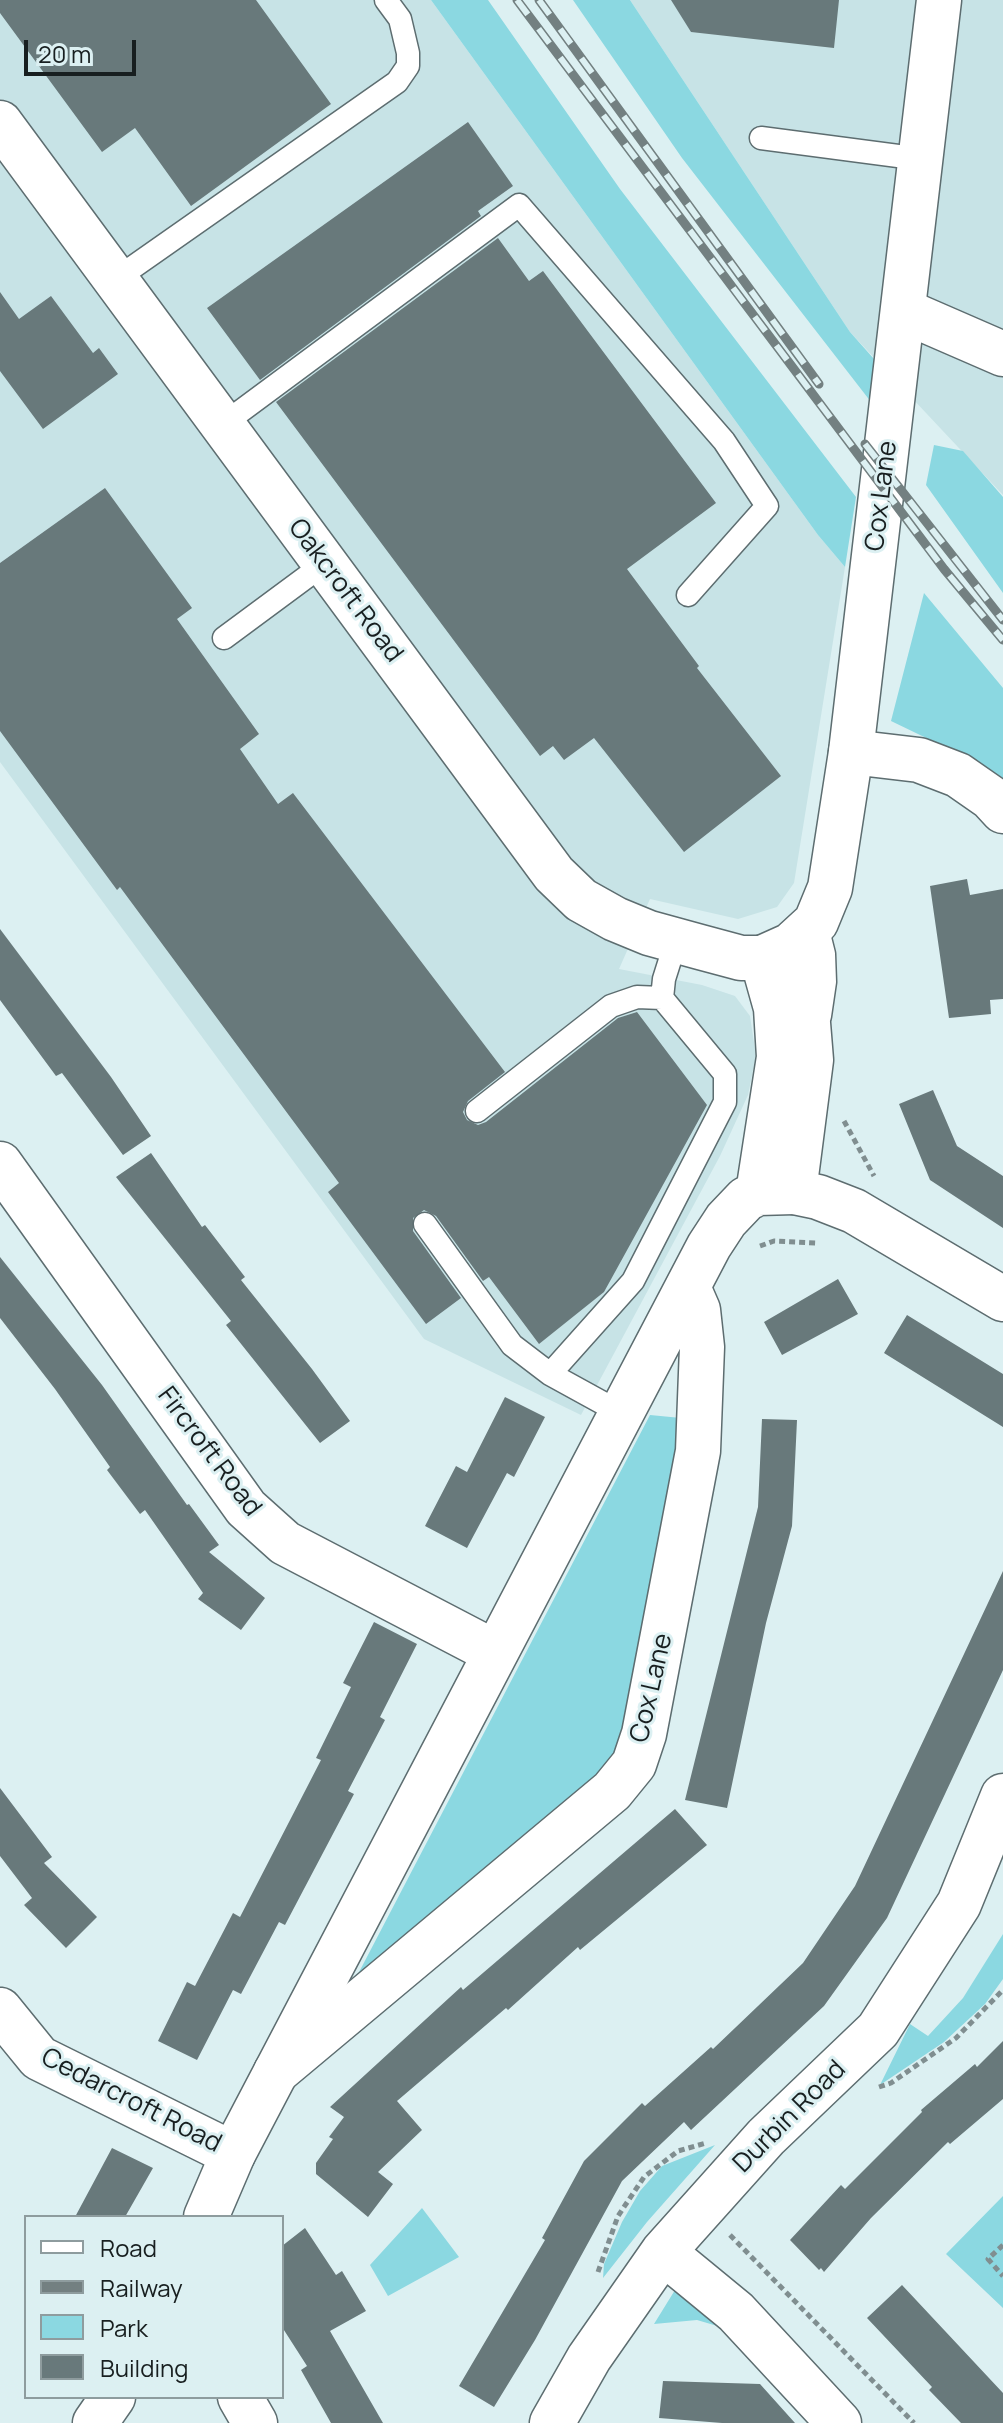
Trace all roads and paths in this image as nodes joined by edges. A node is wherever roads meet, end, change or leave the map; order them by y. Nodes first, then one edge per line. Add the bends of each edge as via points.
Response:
1 (386, 0) edge
2 (939, 0) edge
3 (0, 123) edge
4 (761, 138) dead end
5 (921, 159) junction
6 (116, 279) junction
7 (904, 311) junction
8 (1003, 354) edge
9 (222, 425) junction
10 (324, 564) junction
11 (688, 595) dead end
12 (224, 638) dead end
13 (851, 752) junction
14 (1003, 811) edge
15 (676, 941) junction
16 (790, 942) junction
17 (662, 998) junction
18 (795, 1059) junction
19 (477, 1111) dead end
20 (841, 1117) dead end
21 (0, 1164) edge
22 (878, 1182) dead end
23 (759, 1213) junction
24 (425, 1224) dead end
25 (820, 1243) dead end
26 (688, 1287) junction
27 (1003, 1299) edge
28 (550, 1374) junction
29 (621, 1413) junction
30 (494, 1652) junction
31 (1003, 1796) edge
32 (0, 2010) edge
33 (276, 2072) junction
34 (233, 2154) junction
35 (207, 2215) edge
36 (730, 2235) dead end
37 (1003, 2245) edge
38 (663, 2252) junction
39 (1003, 2276) edge
40 (112, 2399) edge
41 (241, 2399) edge
42 (95, 2423) edge
43 (255, 2423) edge
44 (552, 2423) edge
45 (839, 2423) edge
46 (914, 2423) edge

1 - 6 lane via 400,19 408,53 408,66 397,82
2 - 5 street, Cox Lane
3 - 6 street, Oakcroft Road
4 - 5 lane
5 - 7 street, Cox Lane
6 - 9 street, Oakcroft Road
7 - 8 street
7 - 13 street, Cox Lane
9 - 10 street, Oakcroft Road
9 - 11 lane via 519,205 724,441 767,506
10 - 12 lane
10 - 15 street, Oakcroft Road via 554,874 581,900 615,919
13 - 14 street via 919,760 958,775
13 - 16 street, Cox Lane via 830,888
15 - 16 street, Oakcroft Road via 741,958
15 - 17 lane
16 - 18 street via 807,1011
17 - 19 lane via 637,997 611,1006
17 - 28 lane via 725,1074 725,1102 633,1281
18 - 23 street
18 - 23 lane
20 - 22 path
21 - 30 street, Fircroft Road via 246,1508 285,1543
23 - 25 path via 774,1241
23 - 26 street, Cox Lane
23 - 27 street via 818,1197 854,1211
24 - 28 lane via 512,1345
26 - 29 street, Cox Lane
26 - 33 street, Cox Lane via 698,1310 702,1347 698,1451 648,1718 634,1764 612,1791
28 - 29 lane
29 - 30 street, Cox Lane
30 - 33 street, Cox Lane
31 - 38 street, Durbin Road via 959,1904 878,2030 766,2137
32 - 34 street, Cedarcroft Road via 39,2058
33 - 34 street, Cox Lane
34 - 35 street, Cox Lane
36 - 46 path
37 - 39 path via 988,2259
38 - 44 street, Durbin Road via 589,2358
38 - 45 street via 736,2312
40 - 42 street
41 - 43 street

